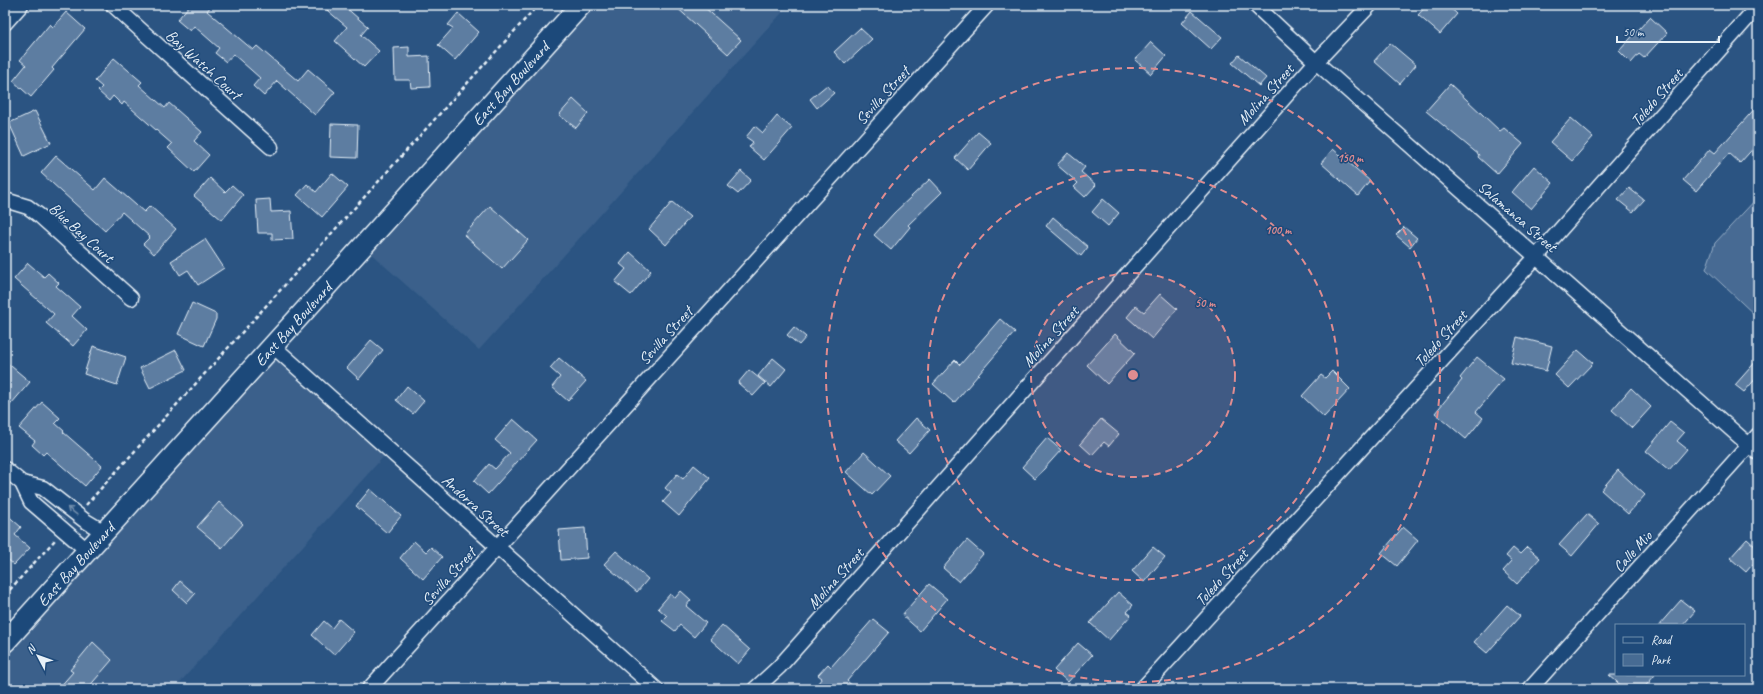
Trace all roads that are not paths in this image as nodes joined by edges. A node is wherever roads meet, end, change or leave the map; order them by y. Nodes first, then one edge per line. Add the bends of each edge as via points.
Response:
1 (21, 5) edge
2 (113, 5) edge
3 (581, 5) edge
4 (986, 5) edge
5 (1254, 5) edge
6 (1370, 5) edge
7 (1758, 6) edge
8 (5, 23) edge
9 (1316, 62) junction
10 (271, 148) dead end
11 (5, 200) edge
12 (1537, 256) junction
13 (131, 298) dead end
14 (273, 346) junction
15 (1755, 445) edge
16 (5, 469) edge
17 (22, 483) junction
18 (104, 532) junction
19 (497, 546) junction
20 (88, 551) junction
21 (5, 642) edge
22 (369, 689) edge
23 (656, 689) edge
24 (756, 689) edge
25 (1142, 689) edge
26 (1530, 689) edge

1 - 8 street
2 - 10 street, Bay Watch Court
3 - 14 main road, East Bay Boulevard
4 - 19 street, Sevilla Street
5 - 9 street, Salamanca Street
6 - 9 street, Molina Street
7 - 12 street, Toledo Street
9 - 12 street, Salamanca Street
9 - 24 street, Molina Street via 784,661
11 - 13 street, Blue Bay Court via 28,207 40,216
12 - 15 street, Salamanca Street
12 - 25 street, Toledo Street
14 - 18 main road, East Bay Boulevard
14 - 19 street, Andorra Street
15 - 26 street, Calle Mio
16 - 17 street
18 -> 17 street via 77,515 43,488
17 - 20 street via 31,502
18 - 20 main road, East Bay Boulevard
19 - 22 street, Sevilla Street
19 - 23 street, Andorra Street
20 - 21 main road, East Bay Boulevard

